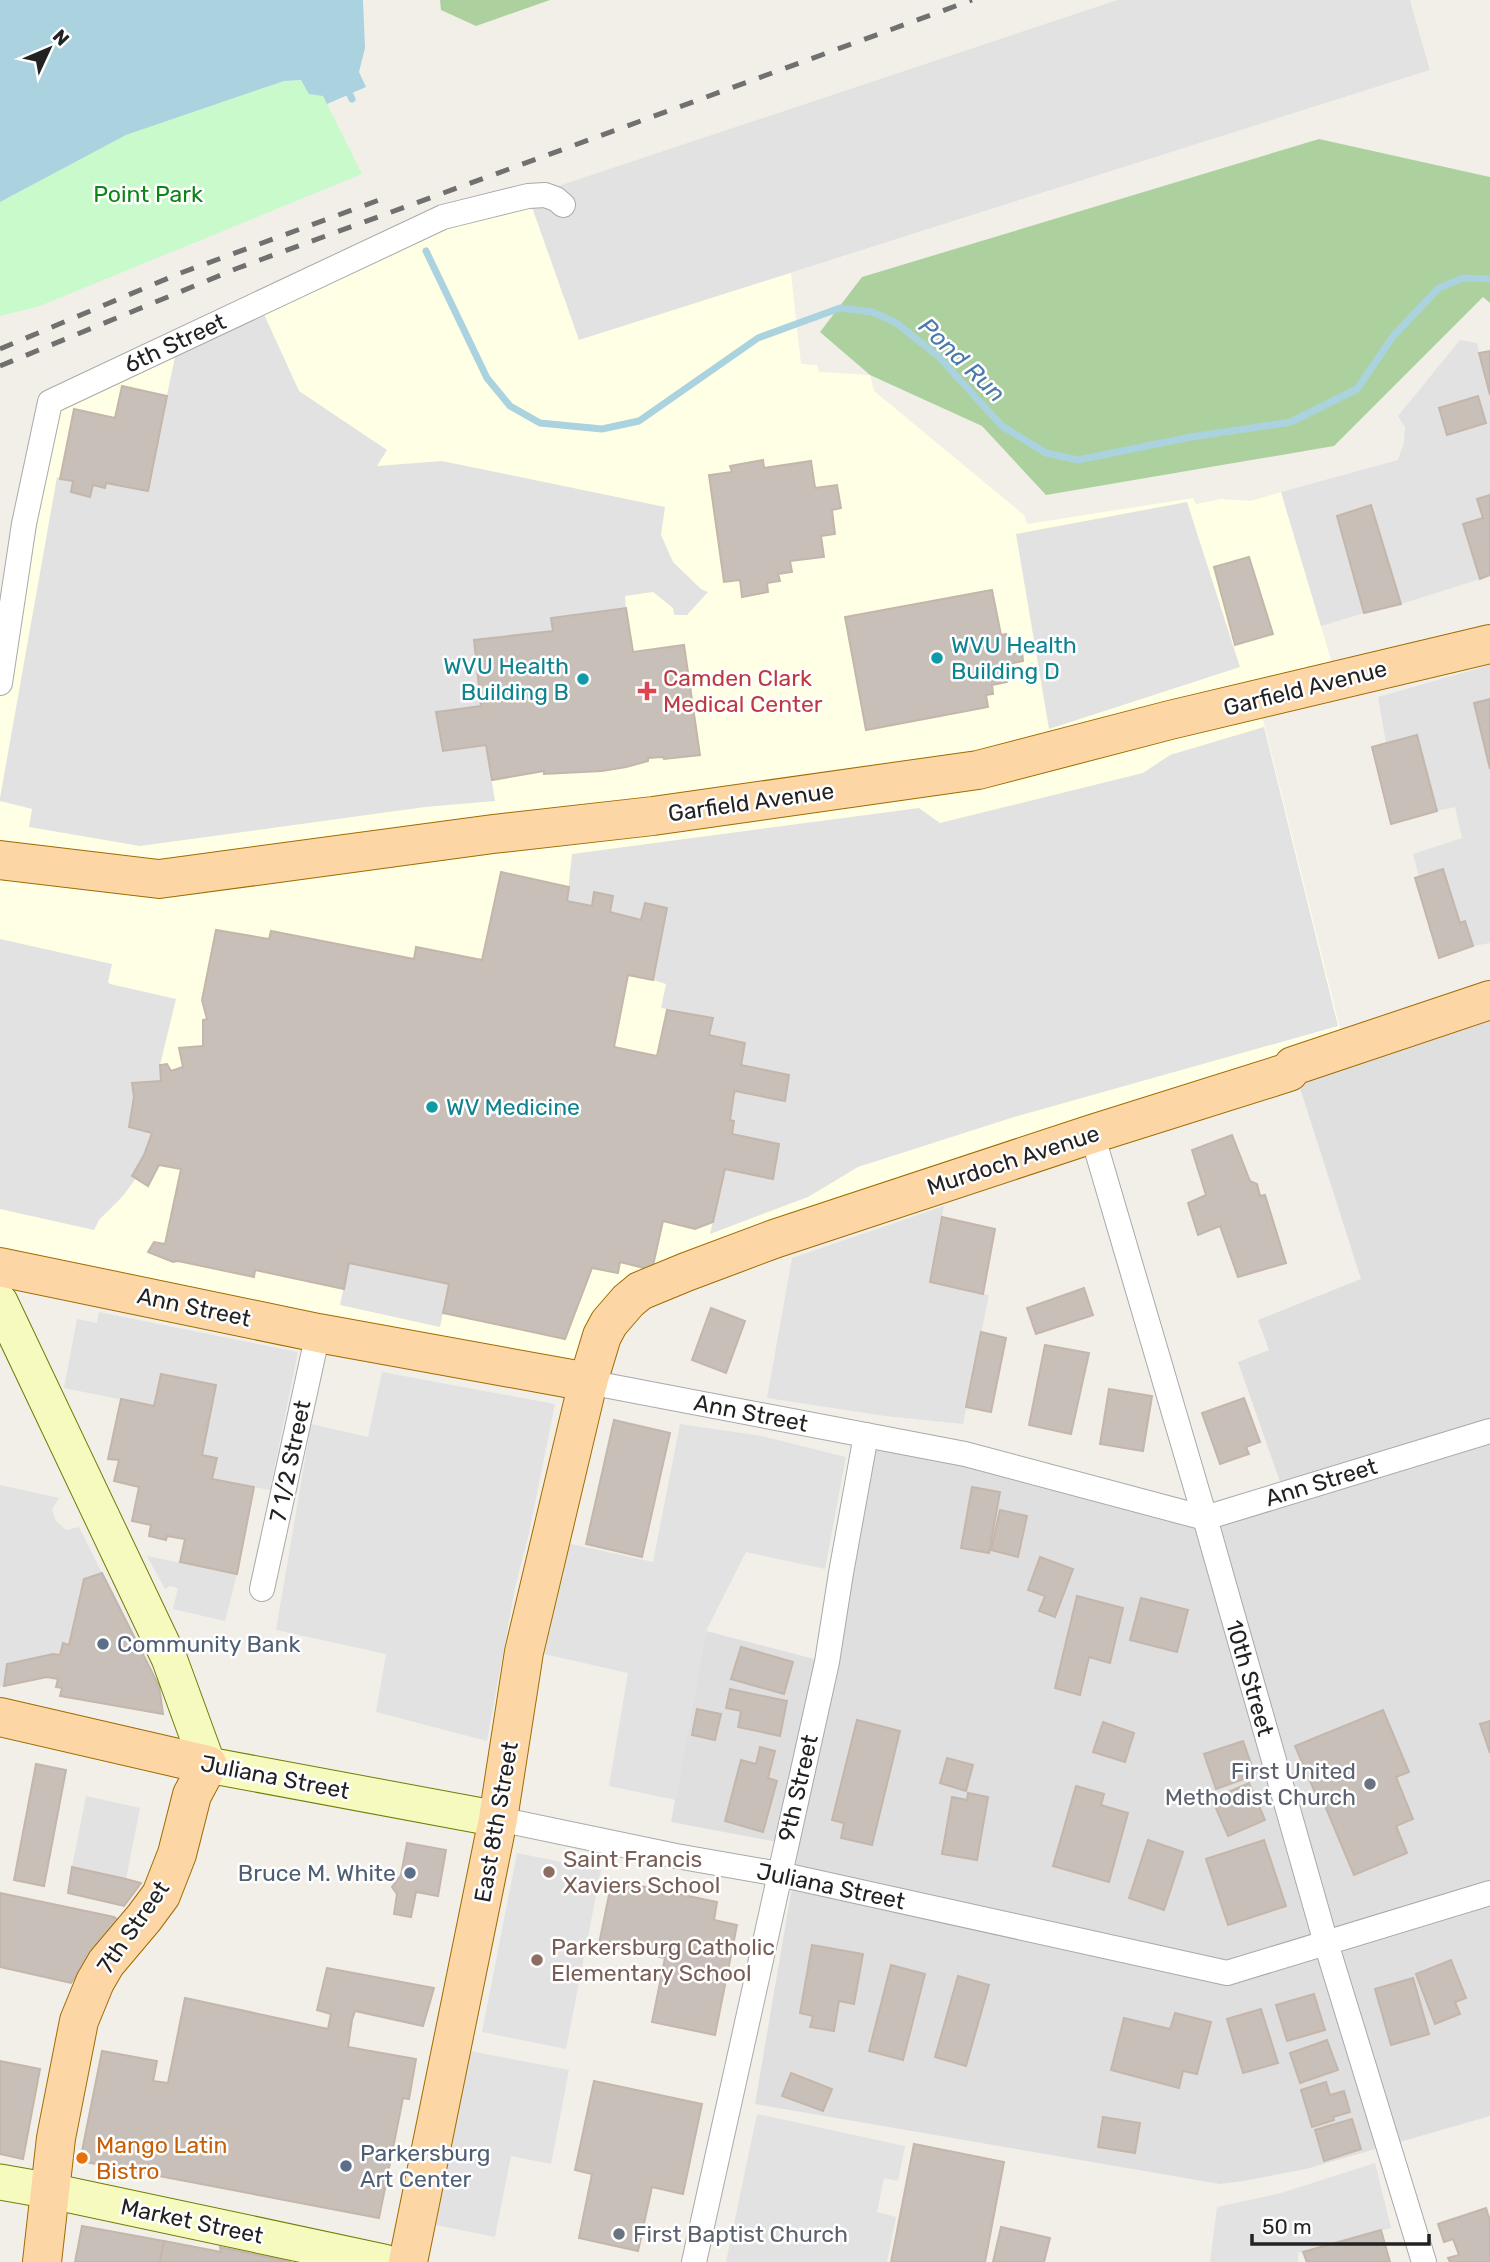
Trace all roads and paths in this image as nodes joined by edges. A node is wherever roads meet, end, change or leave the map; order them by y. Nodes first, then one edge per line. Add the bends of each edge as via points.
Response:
1 (563, 205) dead end
2 (1490, 644) edge
3 (0, 683) edge
4 (0, 860) edge
5 (1490, 1000) edge
6 (1091, 1133) junction
7 (0, 1268) edge
8 (0, 1303) edge
9 (318, 1333) junction
10 (526, 1371) junction
11 (588, 1382) junction
12 (576, 1431) junction
13 (1490, 1431) edge
14 (866, 1434) junction
15 (1205, 1518) junction
16 (262, 1589) dead end
17 (0, 1717) edge
18 (208, 1765) junction
19 (498, 1819) junction
20 (779, 1874) junction
21 (1490, 1893) edge
22 (1326, 1943) junction
23 (0, 2182) edge
24 (51, 2191) junction
25 (42, 2262) edge
26 (384, 2262) edge
27 (408, 2262) edge
28 (694, 2262) edge
29 (1424, 2262) edge

1 - 3 street, 6th Street via 545,195 528,196 443,217 50,402 24,524
2 - 4 main road, Garfield Avenue via 978,770 159,879
5 - 6 main road, Murdoch Avenue via 1293,1066 1289,1072
6 - 11 main road, Murdoch Avenue via 774,1239 640,1291 609,1323
6 - 15 street, 10th Street
7 - 9 main road, Ann Street
8 - 18 main road via 169,1658
9 - 10 main road, Ann Street
9 - 16 street, 7 1/2 Street
10 - 11 main road, Ann Street
10 - 12 main road via 557,1400
11 - 12 main road, East 8th Street
11 - 14 street, Ann Street
12 - 19 main road, East 8th Street via 524,1652
13 - 15 street, Ann Street
14 - 15 street, Ann Street via 965,1454
14 - 20 street, 9th Street via 827,1662
15 - 22 street, 10th Street
17 - 18 main road, Juliana Street
18 - 19 main road, Juliana Street
18 - 24 main road, 7th Street via 192,1795 161,1895 106,1963 79,2021 56,2138
19 - 20 street, Juliana Street
19 - 27 main road, East 8th Street
20 - 22 street, Juliana Street via 1227,1973
20 - 28 street, 9th Street
21 - 22 street, Juliana Street
22 - 29 street, 10th Street
23 - 24 main road, Market Street
24 - 25 main road, 7th Street
24 - 26 main road, Market Street

